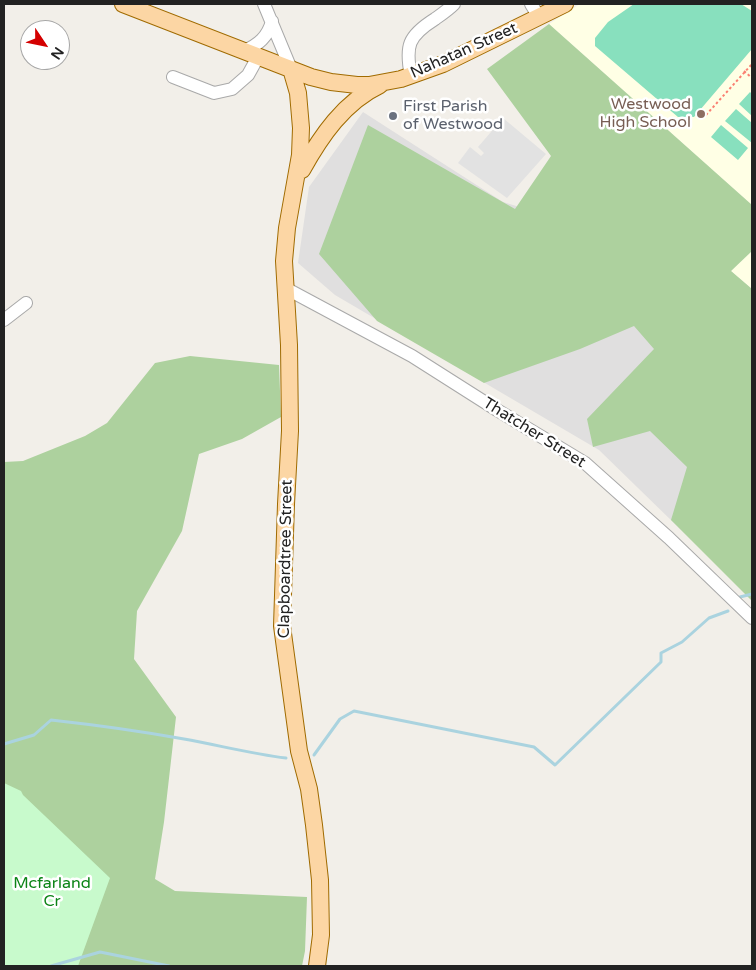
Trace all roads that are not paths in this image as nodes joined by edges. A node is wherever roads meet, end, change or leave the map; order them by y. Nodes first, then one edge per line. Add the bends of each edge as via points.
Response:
1 (123, 4) edge
2 (264, 4) edge
3 (454, 4) edge
4 (565, 4) edge
5 (535, 10) edge
6 (272, 21) junction
7 (251, 54) junction
8 (291, 69) junction
9 (411, 76) junction
10 (173, 77) dead end
11 (387, 82) junction
12 (296, 179) junction
13 (287, 289) junction
14 (26, 303) dead end
15 (4, 320) edge
16 (752, 618) edge
17 (317, 966) edge

1 - 7 main road, Nahatan Street
2 - 6 street, Clapboardtree Street
3 - 9 street via 420,28 408,46
4 - 5 main road, Nahatan Street
5 - 9 main road, Nahatan Street via 443,64
6 - 7 street via 270,30
6 - 8 street, Clapboardtree Street
7 - 8 main road, Nahatan Street
7 - 10 street via 248,75 232,88 214,93
8 - 11 main road, Nahatan Street via 331,82
8 - 12 main road, Clapboardtree Street via 301,119
9 - 11 main road, Nahatan Street
11 - 12 main road, Clapboardtree Street via 358,98 327,129
12 - 13 main road, Clapboardtree Street via 284,261
13 - 16 street, Thatcher Street via 412,356 585,464 669,538
13 - 17 main road, Clapboardtree Street via 290,431 282,626 299,750 309,789 320,880 321,935
14 - 15 street

